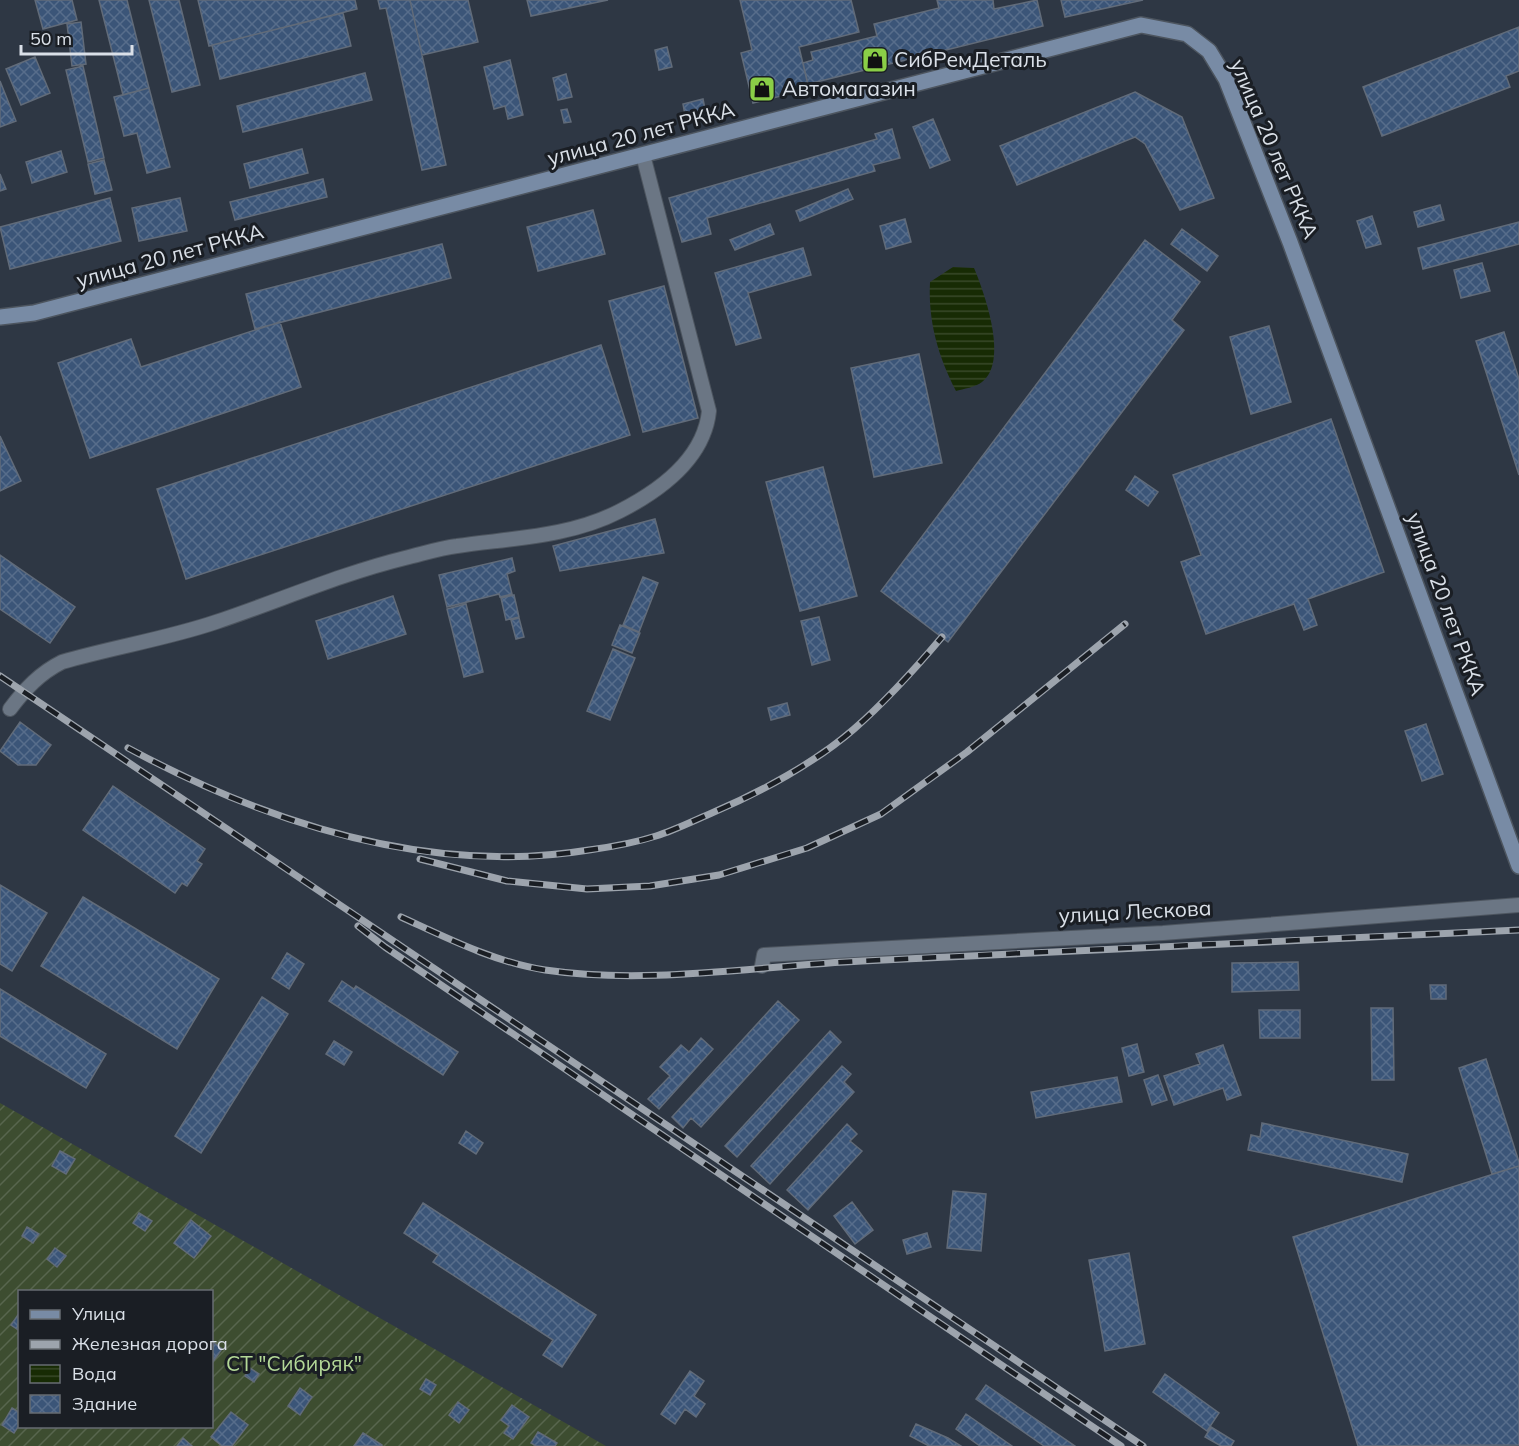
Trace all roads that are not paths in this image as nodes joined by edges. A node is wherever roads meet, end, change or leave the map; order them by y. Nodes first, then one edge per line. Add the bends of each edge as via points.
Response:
1 (642, 155) junction
2 (0, 317) edge
3 (10, 709) dead end
4 (1519, 866) edge
5 (1519, 904) edge
6 (762, 966) dead end

1 - 2 main road, улица 20 лет РККА via 34,313
1 - 3 street via 709,411 707,430 686,463 656,491 618,512 571,529 455,546 395,561 215,622 62,662 32,682
1 - 4 main road, улица 20 лет РККА via 1141,25 1187,34 1209,51 1226,79 1290,242
5 - 6 street, улица Лескова via 1163,933 778,953 764,955

